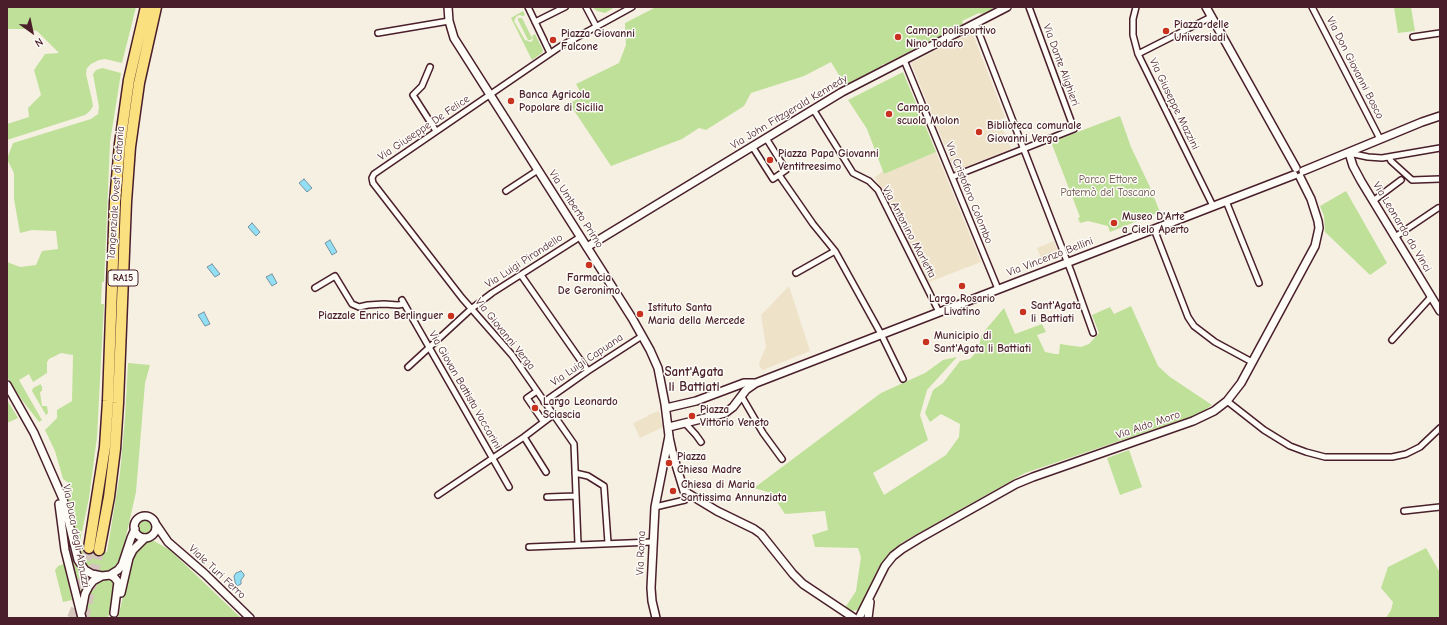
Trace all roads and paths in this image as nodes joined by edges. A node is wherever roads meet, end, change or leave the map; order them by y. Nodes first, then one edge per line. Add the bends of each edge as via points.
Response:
1 (146, 7) edge
2 (156, 7) edge
3 (448, 7) edge
4 (528, 7) edge
5 (565, 7) edge
6 (586, 7) edge
7 (632, 7) edge
8 (1007, 7) edge
9 (1029, 7) edge
10 (1136, 7) edge
11 (1206, 7) edge
12 (1312, 7) edge
13 (1211, 16) junction
14 (534, 19) junction
15 (449, 21) junction
16 (975, 23) junction
17 (596, 26) junction
18 (378, 33) dead end
19 (1440, 33) edge
20 (1413, 37) dead end
21 (550, 54) junction
22 (1138, 54) junction
23 (904, 60) junction
24 (430, 67) dead end
25 (490, 95) junction
26 (813, 109) junction
27 (1440, 116) edge
28 (436, 131) junction
29 (766, 138) junction
30 (1380, 139) junction
31 (752, 146) junction
32 (1440, 148) edge
33 (1023, 149) junction
34 (1349, 153) junction
35 (1389, 157) junction
36 (538, 170) junction
37 (1298, 173) junction
38 (780, 177) junction
39 (952, 177) junction
40 (372, 178) joint
41 (1440, 179) edge
42 (1401, 180) dead end
43 (506, 191) dead end
44 (1226, 201) junction
45 (1373, 201) junction
46 (1213, 206) junction
47 (1438, 208) dead end
48 (1154, 229) junction
49 (580, 237) junction
50 (1394, 237) junction
51 (587, 247) junction
52 (835, 251) junction
53 (1068, 262) junction
54 (796, 273) dead end
55 (521, 275) junction
56 (1259, 283) dead end
57 (314, 288) dead end
58 (998, 289) junction
59 (1431, 297) junction
60 (471, 309) junction
61 (1440, 311) edge
62 (939, 312) junction
63 (1093, 333) dead end
64 (881, 334) junction
65 (642, 336) junction
66 (1392, 340) dead end
67 (429, 348) junction
68 (1252, 362) junction
69 (408, 367) dead end
70 (588, 370) junction
71 (903, 379) dead end
72 (756, 383) junction
73 (740, 384) junction
74 (7, 385) edge
75 (537, 391) junction
76 (743, 396) junction
77 (1226, 401) junction
78 (544, 402) junction
79 (666, 408) junction
80 (553, 415) junction
81 (543, 421) junction
82 (685, 423) junction
83 (1440, 428) edge
84 (669, 431) junction
85 (524, 437) junction
86 (701, 442) dead end
87 (493, 458) junction
88 (782, 459) dead end
89 (546, 472) dead end
90 (575, 473) junction
91 (54, 481) junction
92 (509, 487) dead end
93 (686, 493) junction
94 (438, 495) dead end
95 (576, 496) junction
96 (547, 497) dead end
97 (655, 507) junction
98 (1440, 507) edge
99 (1404, 511) dead end
100 (155, 523) junction
101 (135, 529) junction
102 (148, 537) junction
103 (168, 542) junction
104 (652, 542) junction
105 (608, 543) junction
106 (578, 544) junction
107 (529, 547) dead end
108 (89, 548) tunnel mouth
109 (99, 550) tunnel mouth
110 (110, 575) junction
111 (102, 576) junction
112 (870, 598) junction
113 (865, 608) junction
114 (114, 615) edge
115 (82, 616) edge
116 (852, 617) edge
117 (250, 618) edge
118 (656, 618) edge
119 (859, 618) edge
120 (868, 618) edge

1 - 108 highway, Tangenziale Ovest di Catania / RA15 via 129,80 120,144 115,202 105,447
2 - 109 highway, Tangenziale Ovest di Catania / RA15 via 139,83 130,147 116,441
3 - 15 main road, Via Umberto Primo
4 - 14 street
5 - 14 street
6 - 17 street
7 - 17 street, Via Giuseppe De Felice
8 - 16 main road, Via John Fitzgerald Kennedy
9 - 33 street, Via Dante Alighieri via 1074,129
10 - 22 street, Via Giuseppe Mazzini via 1134,35
11 - 13 main road, Via Aldo Moro
12 - 30 street, Via Don Giovanni Bosco
13 - 22 street
13 - 37 main road, Via Aldo Moro
14 - 21 street
15 - 18 street
15 - 25 main road, Via Umberto Primo via 454,38
16 - 23 main road, Via John Fitzgerald Kennedy
16 - 33 street
17 - 21 street, Via Giuseppe De Felice
19 - 20 street
21 - 25 street, Via Giuseppe De Felice
22 - 46 street, Via Giuseppe Mazzini
23 - 26 main road, Via John Fitzgerald Kennedy
23 - 39 street, Via Cristoforo Colombo
24 - 28 street via 422,86 413,95
25 - 28 street, Via Giuseppe De Felice
25 - 36 main road, Via Umberto Primo
26 - 29 main road, Via John Fitzgerald Kennedy
26 - 62 street, Via Antonino Marletta via 853,173 878,190
27 - 30 main road, Via Vincenzo Bellini
28 - 40 street, Via Giuseppe De Felice via 374,174
29 - 31 main road, Via John Fitzgerald Kennedy
29 - 38 street via 786,170
30 - 34 main road, Via Vincenzo Bellini
31 - 38 street via 772,179
31 - 51 main road, Via John Fitzgerald Kennedy
32 - 35 street
33 - 39 street
33 - 53 street
34 - 35 street via 1368,157
34 - 37 main road, Via Vincenzo Bellini
34 - 45 main road, Via Leonardo da Vinci via 1353,166
35 - 41 street via 1412,180
36 - 43 street
36 - 49 main road, Via Umberto Primo
37 - 44 main road, Via Vincenzo Bellini
37 - 68 main road, Via Aldo Moro via 1316,214 1319,228 1317,240
38 - 52 street via 812,224
39 - 58 street, Via Cristoforo Colombo
40 - 60 street, Via Giovanni Verga via 373,183
42 - 45 street
44 - 46 main road, Via Vincenzo Bellini
44 - 56 street
45 - 50 main road, Via Leonardo da Vinci
46 - 48 main road, Via Vincenzo Bellini
47 - 50 street
48 - 53 main road, Via Vincenzo Bellini
48 - 68 street via 1188,317 1194,326 1215,342
49 - 51 main road, Via Umberto Primo
49 - 55 street, Via Luigi Pirandello
50 - 59 main road, Via Leonardo da Vinci
51 - 65 main road, Via Umberto Primo
52 - 54 street
52 - 64 street
53 - 58 main road, Via Vincenzo Bellini
53 - 63 street
55 - 60 street, Via Luigi Pirandello
55 - 70 street
57 - 67 street, Via Giovan Battista Vaccarini via 335,276 352,304 359,307 368,304 398,305 403,302
58 - 62 main road, Via Vincenzo Bellini
59 - 61 main road, Via Leonardo da Vinci
59 - 66 street
60 - 67 street, Via Luigi Pirandello
60 - 75 street, Via Giovanni Verga via 512,355
62 - 64 main road, Via Vincenzo Bellini
64 - 71 street
64 - 72 main road, Via Vincenzo Bellini
65 - 70 street, Via Luigi Capuana
65 - 79 main road, Via Umberto Primo via 658,368
67 - 69 street, Via Luigi Pirandello
67 - 87 street, Via Giovan Battista Vaccarini
68 - 77 main road, Via Aldo Moro
70 - 78 street, Via Luigi Capuana
72 - 73 main road
72 - 76 main road via 746,390
73 - 76 main road
73 - 79 main road via 696,401
74 - 91 main road via 34,433
75 - 78 street, Via Giovanni Verga
75 - 81 street via 527,398
76 - 82 main road via 725,413
76 - 88 street via 763,433
77 - 83 street via 1290,446 1325,457 1392,457 1406,454 1420,447
77 - 112 main road, Via Aldo Moro via 1214,411 1193,421 1016,484 893,556 884,566
78 - 80 street, Via Giovanni Verga
79 - 84 main road, Via Umberto Primo
80 - 81 street
80 - 90 street, Via Giovanni Verga via 574,444
81 - 85 street
82 - 84 main road
82 - 86 street
84 - 93 main road, Via Umberto Primo via 673,454
84 - 97 main road, Via Roma
85 - 87 street
85 - 89 street
87 - 92 street, Via Giovan Battista Vaccarini
87 - 94 street
90 - 95 street, Via Giovanni Verga
90 - 105 street via 588,476 604,486
91 - 111 main road via 63,499 78,560 92,574
91 - 115 main road, Via Duca degli Abruzzi via 65,550
93 - 97 street via 685,500
93 - 116 main road via 761,534 803,584
95 - 96 street
95 - 106 street, Via Giovanni Verga
97 - 104 main road, Via Roma
98 - 99 street
100 - 101 main road via 150,517 142,517 136,521
100 - 102 main road via 155,531
100 - 103 main road
101 - 102 main road via 139,536
101 - 110 main road via 122,565
102 - 103 main road
102 - 114 main road via 133,550 129,558
103 - 117 main road, Viale Turi Ferro
104 - 105 street
104 - 118 main road, Via Roma via 651,588
105 - 106 street
106 - 107 street
110 - 111 main road
110 - 114 main road via 118,582
111 - 115 main road via 93,581 87,589
112 - 113 main road
112 - 120 main road
113 - 116 main road
113 - 119 main road

